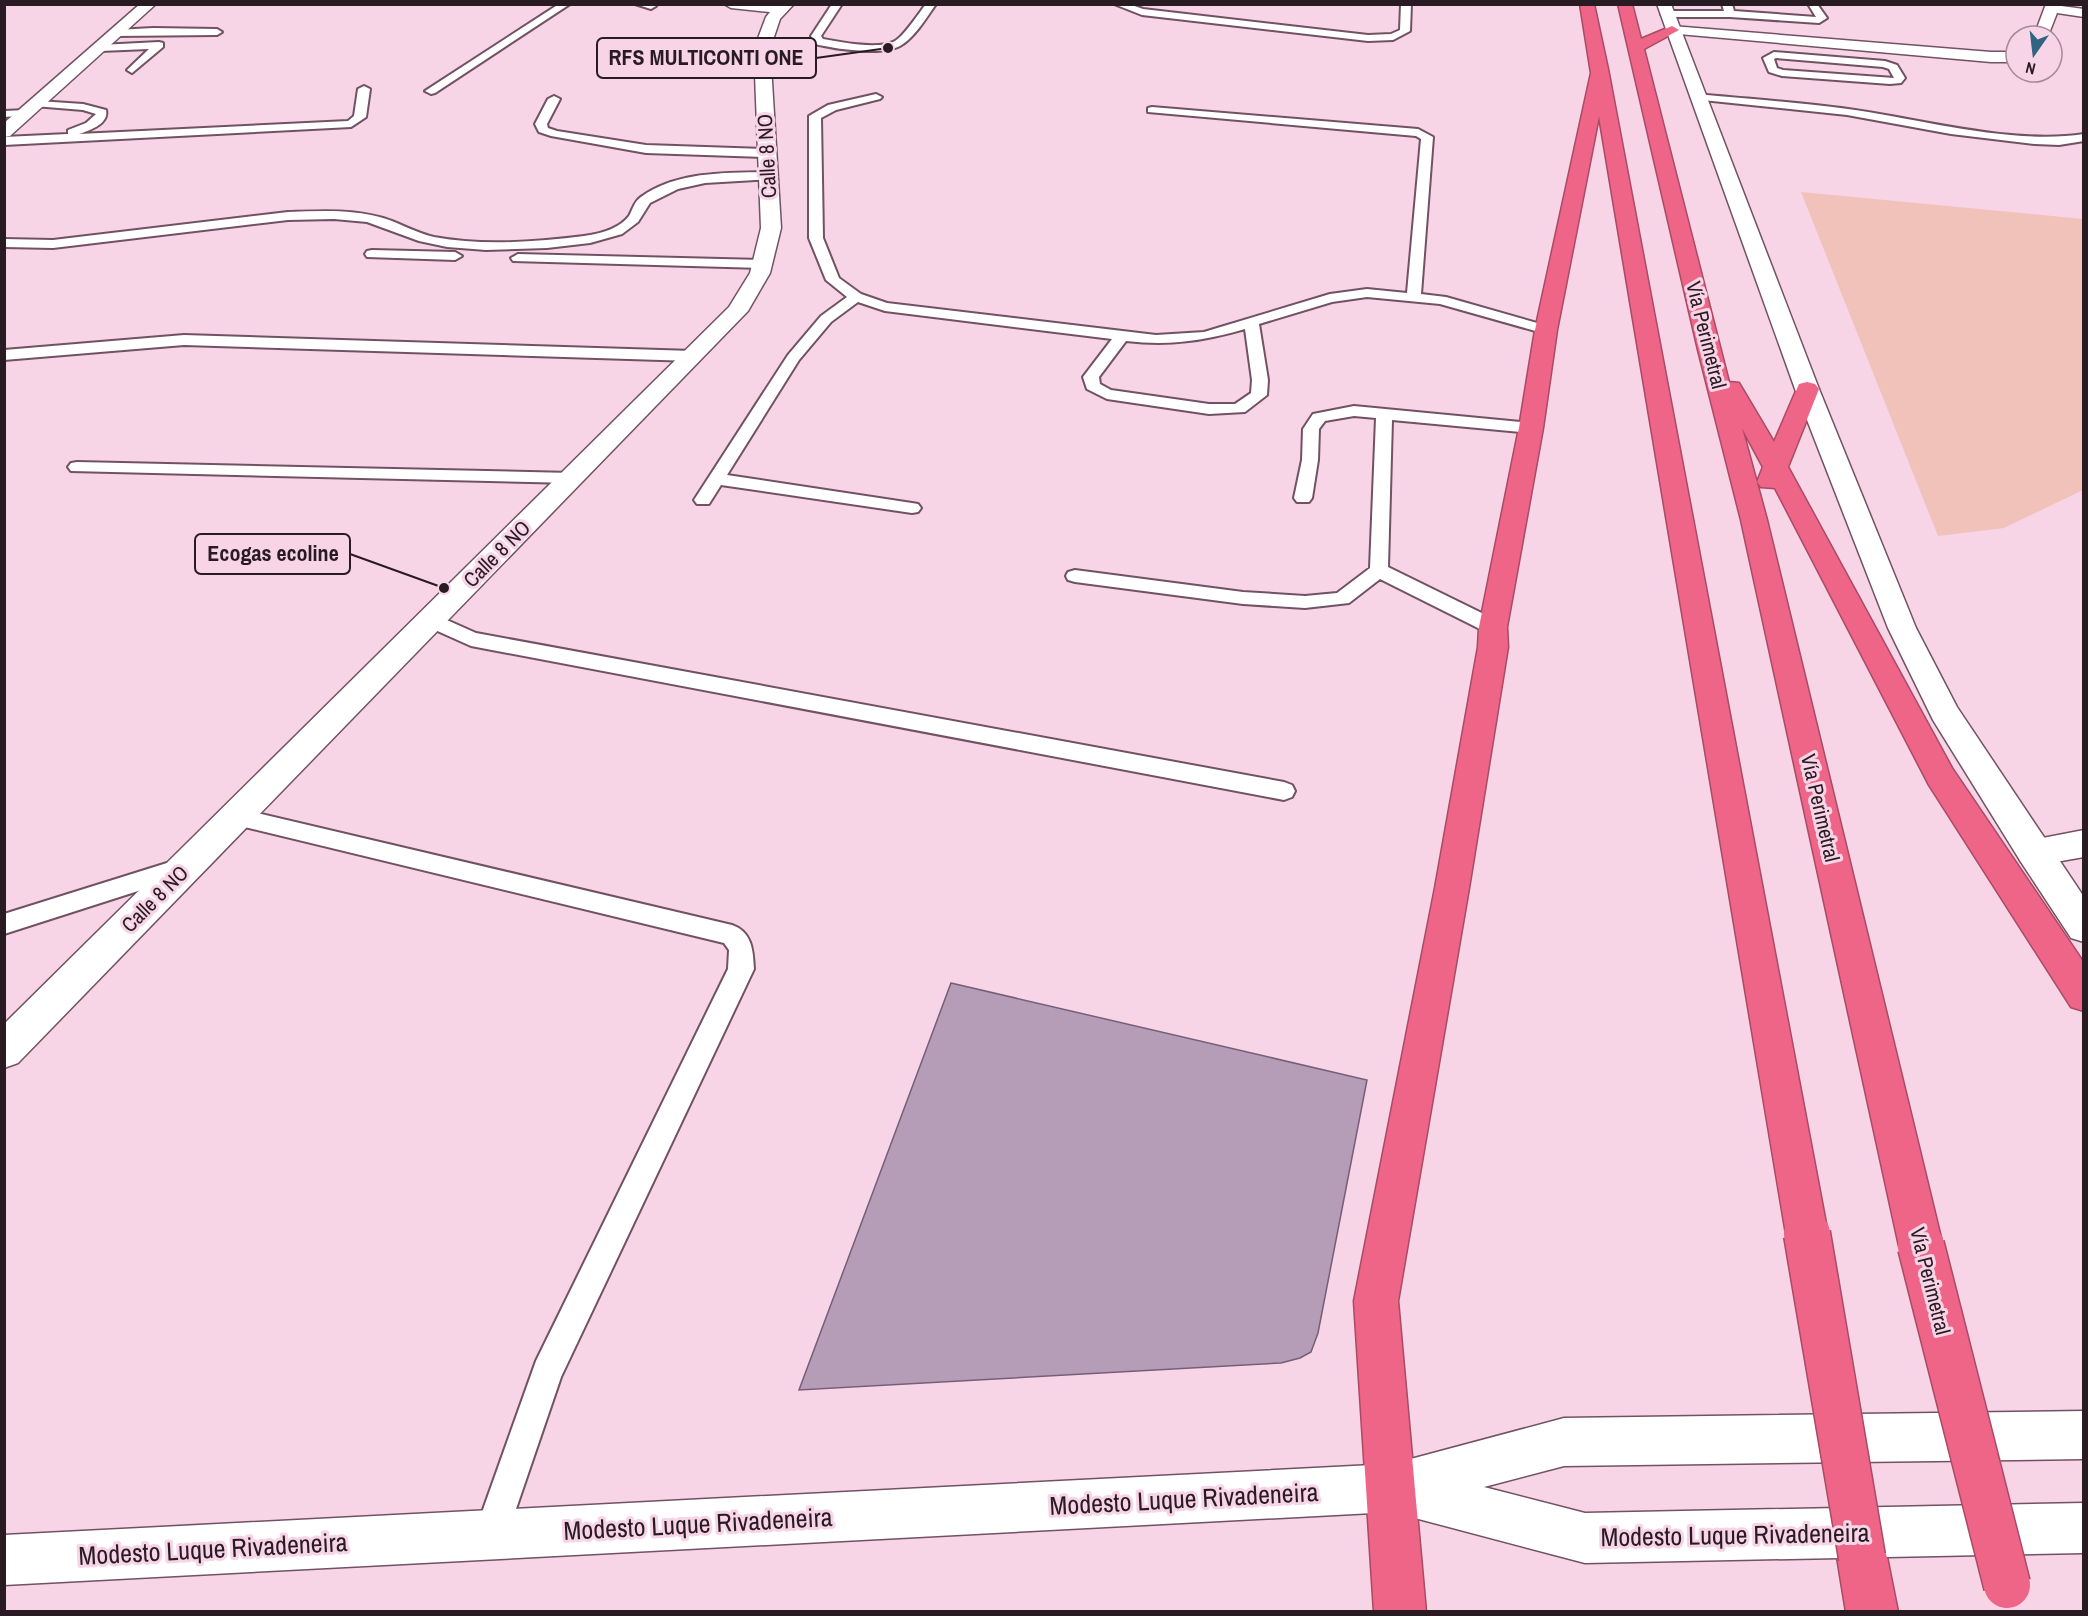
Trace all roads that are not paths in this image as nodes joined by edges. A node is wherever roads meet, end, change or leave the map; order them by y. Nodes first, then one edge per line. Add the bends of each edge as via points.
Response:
1 (149, 4) edge
2 (566, 4) edge
3 (639, 4) edge
4 (731, 4) edge
5 (837, 4) edge
6 (932, 4) edge
7 (1118, 4) edge
8 (1406, 4) edge
9 (1587, 4) edge
10 (1625, 4) edge
11 (1812, 4) edge
12 (651, 6) edge
13 (776, 6) edge
14 (2052, 6) edge
15 (1728, 9) edge
16 (2084, 13) edge
17 (1667, 16) edge
18 (2045, 24) edge
19 (217, 32) dead end
20 (116, 33) junction
21 (1636, 47) junction
22 (100, 48) junction
23 (2004, 57) edge
24 (1820, 58) junction
25 (1600, 69) junction
26 (132, 70) dead end
27 (1832, 82) junction
28 (364, 89) dead end
29 (431, 91) dead end
30 (876, 97) dead end
31 (1697, 98) junction
32 (554, 99) dead end
33 (32, 108) junction
34 (1152, 110) dead end
35 (4, 114) edge
36 (4, 134) edge
37 (2084, 137) edge
38 (4, 141) edge
39 (768, 164) junction
40 (4, 243) edge
41 (372, 254) dead end
42 (762, 264) junction
43 (856, 297) junction
44 (1414, 297) junction
45 (1251, 322) junction
46 (1546, 330) junction
47 (1122, 336) junction
48 (1709, 350) junction
49 (4, 355) edge
50 (693, 356) junction
51 (1807, 389) junction
52 (1384, 414) junction
53 (1531, 428) junction
54 (1776, 466) junction
55 (77, 467) dead end
56 (572, 478) junction
57 (716, 479) junction
58 (1303, 498) dead end
59 (703, 500) dead end
60 (912, 508) dead end
61 (1754, 520) junction
62 (1379, 570) junction
63 (1076, 576) dead end
64 (431, 620) junction
65 (1493, 627) junction
66 (1284, 790) dead end
67 (236, 817) junction
68 (2084, 843) edge
69 (2033, 852) junction
70 (188, 866) junction
71 (4, 924) edge
72 (2084, 927) edge
73 (2084, 995) edge
74 (4, 1051) edge
75 (2084, 1435) edge
76 (1392, 1488) junction
77 (2084, 1528) edge
78 (491, 1535) junction
79 (4, 1560) edge
80 (2010, 1598) edge
81 (1400, 1611) edge
82 (1872, 1611) edge

1 - 20 street
2 - 29 lane
3 - 12 lane
4 - 13 street
5 - 6 lane via 816,36 819,42 858,47 899,43
7 - 8 lane via 1142,12 1368,38 1393,37 1405,31
9 - 25 highway
10 - 21 highway, Vía Perimetral
11 - 15 lane via 1820,20
13 - 39 street, Calle 8 NO via 762,49
14 - 16 street
14 - 18 street
15 - 17 lane
17 - 21 highway
17 - 23 street
17 - 31 street
19 - 20 lane
20 - 22 street
21 - 48 highway, Vía Perimetral
22 - 26 lane via 159,45
22 - 33 street
24 - 27 lane
24 - 27 lane via 1768,58 1775,72
24 - 27 lane via 1885,64 1893,67 1900,78
25 - 46 highway
25 - 82 highway, bridge
28 - 38 lane via 360,117 351,124
30 - 43 lane via 832,107 815,116 816,238 833,280
31 - 37 lane via 1845,107 1951,130 2035,140
31 - 51 street
32 - 39 lane via 541,124 543,130 555,134
33 - 35 lane
33 - 36 street
33 - 36 lane via 83,107 102,112 100,119 74,132
34 - 44 lane via 1418,133 1427,137
39 - 40 lane via 685,183 643,201 633,220 610,234 564,241 520,245 430,240 356,215 318,215 53,244
39 - 42 street, Calle 8 NO via 771,228
41 - 42 lane
42 - 50 street, Calle 8 NO via 737,311
43 - 47 lane via 885,307
43 - 57 lane via 826,319 793,358
44 - 45 lane via 1367,293 1330,298
44 - 46 lane via 1441,300
45 - 47 lane via 1205,336 1156,340
45 - 47 lane via 1259,395 1239,409 1209,409 1107,394 1093,386 1091,377
46 - 53 highway
48 - 54 highway
48 - 61 highway, Vía Perimetral
49 - 50 lane via 184,340
50 - 56 street, Calle 8 NO
51 - 54 highway
51 - 69 street via 1902,628 1944,712
52 - 53 lane
52 - 58 lane via 1354,411 1319,417 1311,429
52 - 62 lane via 1377,529
53 - 65 highway
54 - 61 highway
54 - 73 highway via 1940,776
55 - 56 lane
56 - 64 street, Calle 8 NO
57 - 59 lane
57 - 60 lane
61 - 80 highway, Vía Perimetral, bridge via 1920,1246
62 - 63 lane via 1342,599 1305,602
62 - 65 lane
64 - 66 lane via 471,639
64 - 67 street, Calle 8 NO
65 - 76 highway via 1493,647 1452,888 1376,1301
67 - 70 street, Calle 8 NO
67 - 78 lane via 732,935 741,948 741,969 547,1372
68 - 69 street
69 - 72 street
70 - 71 lane
70 - 74 street, Calle 8 NO
75 - 76 street, Modesto Luque Rivadeneira via 1564,1442
76 - 77 street, Modesto Luque Rivadeneira via 1585,1538
76 - 78 street, Modesto Luque Rivadeneira
76 - 81 highway
78 - 79 street, Modesto Luque Rivadeneira

